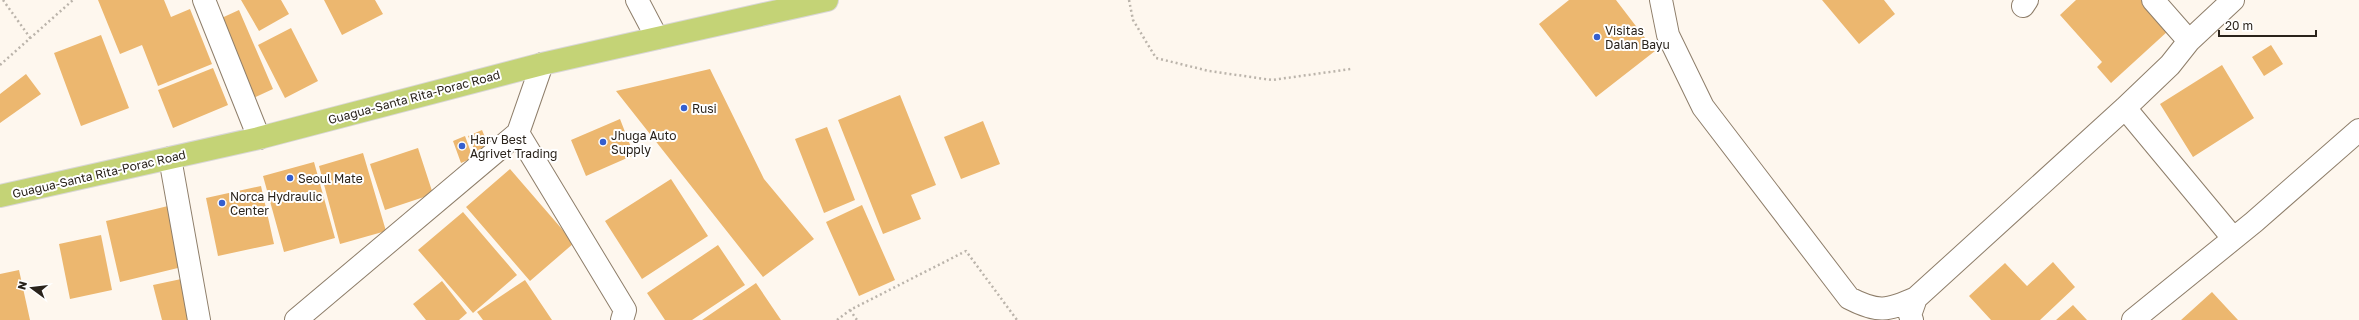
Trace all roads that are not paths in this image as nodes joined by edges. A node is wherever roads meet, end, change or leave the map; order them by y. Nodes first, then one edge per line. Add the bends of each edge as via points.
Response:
1 (204, 0) edge
2 (637, 0) edge
3 (827, 0) edge
4 (1661, 0) edge
5 (2153, 0) edge
6 (2233, 0) edge
7 (657, 38) junction
8 (2189, 41) junction
9 (542, 64) junction
10 (2125, 108) junction
11 (2359, 130) edge
12 (518, 133) junction
13 (259, 138) junction
14 (170, 158) junction
15 (0, 196) edge
16 (2233, 238) junction
17 (1916, 298) junction
18 (199, 320) edge
19 (296, 320) edge
20 (622, 320) edge
21 (1912, 320) edge
22 (2133, 320) edge

1 - 13 street
2 - 7 street
3 - 7 main road, Guagua-Santa Rita-Porac Road
4 - 17 street via 1668,35 1703,108 1849,298 1866,307 1891,309
5 - 8 street
6 - 8 street
7 - 9 main road, Guagua-Santa Rita-Porac Road
8 - 10 street via 2170,65
9 - 12 street
9 - 13 main road, Guagua-Santa Rita-Porac Road
10 - 16 street
10 - 17 street
11 - 16 street
12 - 19 street
12 - 20 street via 626,310
13 - 14 main road, Guagua-Santa Rita-Porac Road
14 - 15 main road, Guagua-Santa Rita-Porac Road
14 - 18 street
16 - 22 street
17 - 21 street via 1910,315

